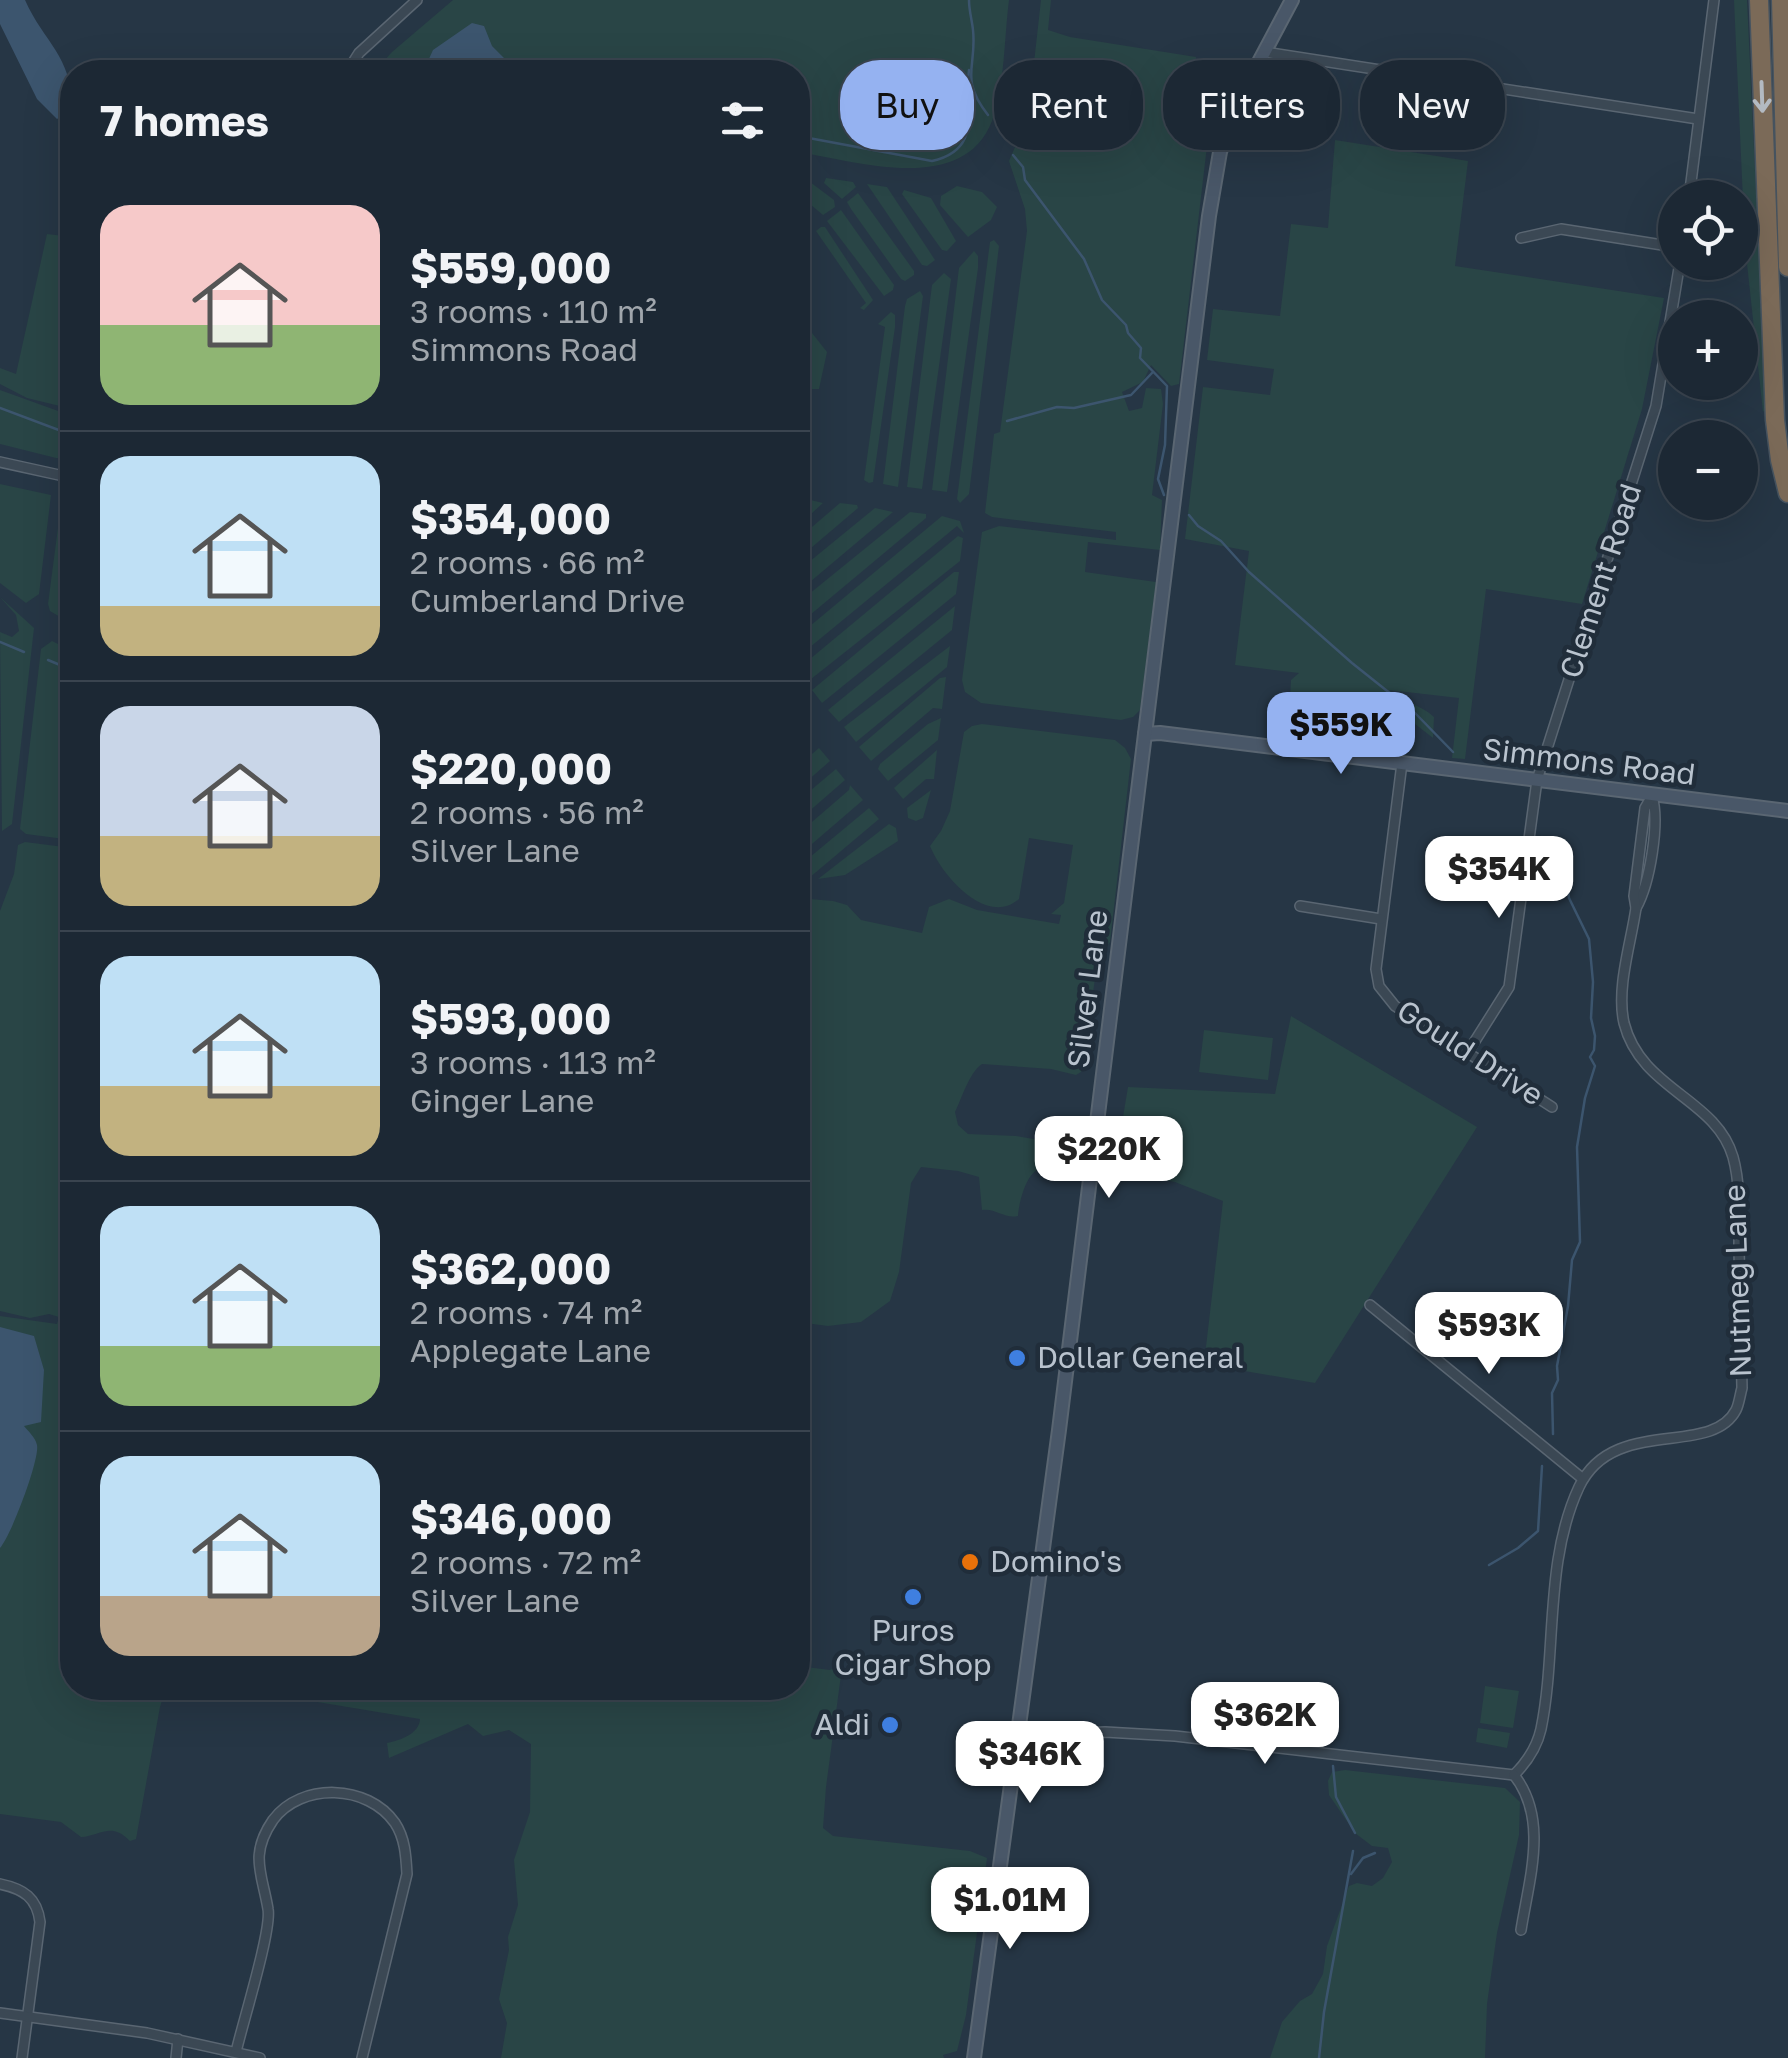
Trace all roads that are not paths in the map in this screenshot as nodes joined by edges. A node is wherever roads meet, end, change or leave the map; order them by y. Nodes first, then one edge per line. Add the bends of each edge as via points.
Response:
1 (416, 0) edge
2 (1292, 0) edge
3 (1714, 0) edge
4 (1760, 0) edge
5 (1781, 0) edge
6 (1264, 52) junction
7 (355, 60) edge
8 (1698, 120) junction
9 (1690, 180) edge
10 (1520, 238) dead end
11 (1658, 244) edge
12 (1788, 267) edge
13 (1677, 280) edge
14 (0, 462) edge
15 (60, 475) edge
16 (1788, 494) edge
17 (1145, 734) junction
18 (1402, 764) junction
19 (1537, 780) junction
20 (1652, 796) junction
21 (1788, 811) edge
22 (1300, 906) dead end
23 (1381, 920) junction
24 (1468, 1052) junction
25 (1552, 1107) dead end
26 (1370, 1304) dead end
27 (1583, 1479) junction
28 (1018, 1736) junction
29 (1514, 1775) junction
30 (0, 1884) edge
31 (1521, 1930) dead end
32 (0, 2013) edge
33 (28, 2017) junction
34 (178, 2040) junction
35 (236, 2052) junction
36 (22, 2058) edge
37 (176, 2058) edge
38 (260, 2058) edge
39 (362, 2058) edge
40 (974, 2058) edge

1 - 7 street
2 - 6 main road, Silver Lane
3 - 8 street
4 -> 16 highway via 1775,420
5 - 12 highway
6 - 8 street
6 - 17 main road, Silver Lane via 1234,109 1208,216
8 - 9 street
10 - 11 street via 1561,229
13 - 19 street, Clement Road via 1656,406
14 - 15 street
17 - 18 main road, Simmons Road
17 - 28 main road, Silver Lane
18 - 19 main road, Simmons Road
18 - 23 street, Gould Drive
19 - 20 main road, Simmons Road
19 - 24 street, Clement Road via 1509,987
20 - 21 main road, Simmons Road
20 - 27 street, Nutmeg Lane via 1645,808 1624,1020 1634,1050 1656,1078 1716,1125 1732,1156 1742,1388 1724,1424 1614,1450
22 - 23 street
23 - 24 street, Gould Drive via 1379,986 1388,999
24 - 25 street, Gould Drive
26 - 27 street
27 - 29 street, Nutmeg Lane via 1562,1541 1540,1732
28 - 29 street via 1175,1736
28 - 40 main road, Silver Lane
29 - 31 street via 1527,1791 1534,1824
30 - 33 street via 38,1906
32 - 33 street
33 - 34 street
33 - 36 street
34 - 35 street
34 - 37 street
35 - 38 street
35 - 39 street via 269,1912 258,1866 262,1840 292,1803 334,1792 390,1816 406,1853 407,1874

